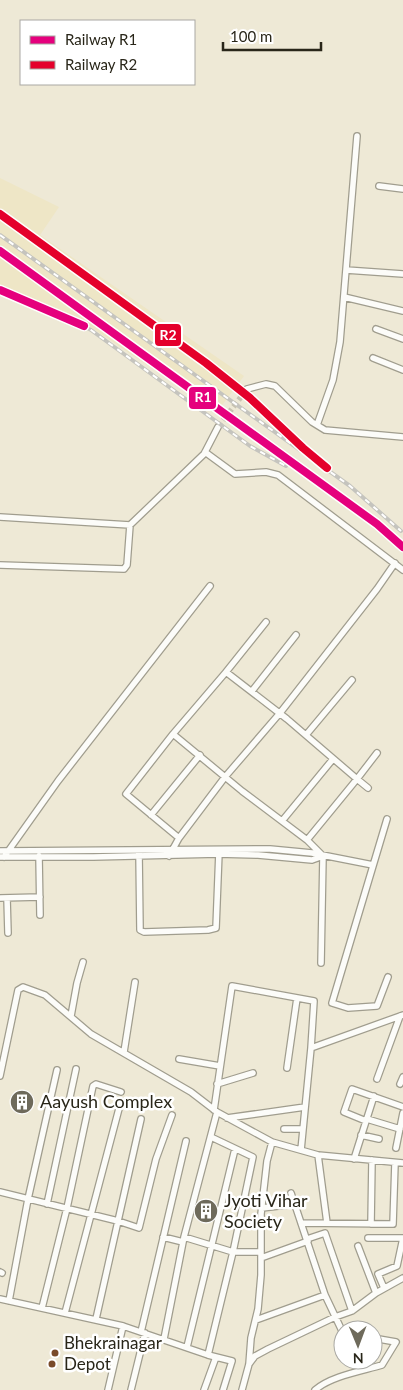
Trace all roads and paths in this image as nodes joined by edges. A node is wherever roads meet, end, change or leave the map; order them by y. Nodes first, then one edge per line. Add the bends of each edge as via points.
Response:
1 (357, 136) dead end
2 (379, 186) dead end
3 (403, 189) edge
4 (346, 270) junction
5 (403, 274) edge
6 (344, 297) junction
7 (403, 312) edge
8 (376, 329) dead end
9 (403, 339) edge
10 (373, 358) dead end
11 (403, 370) edge
12 (247, 389) tunnel mouth
13 (317, 425) junction
14 (218, 427) tunnel mouth
15 (403, 438) edge
16 (205, 452) junction
17 (0, 517) edge
18 (130, 525) junction
19 (395, 563) junction
20 (0, 565) edge
21 (403, 570) edge
22 (210, 586) dead end
23 (266, 622) dead end
24 (296, 635) dead end
25 (226, 672) junction
26 (352, 680) dead end
27 (252, 691) junction
28 (280, 713) junction
29 (173, 734) junction
30 (306, 735) junction
31 (377, 753) dead end
32 (200, 755) junction
33 (333, 759) junction
34 (225, 777) junction
35 (357, 779) junction
36 (368, 788) dead end
37 (151, 815) junction
38 (387, 819) dead end
39 (282, 821) junction
40 (179, 838) junction
41 (307, 840) junction
42 (172, 850) junction
43 (0, 851) edge
44 (8, 851) junction
45 (218, 852) junction
46 (39, 854) junction
47 (139, 854) junction
48 (169, 856) junction
49 (323, 856) junction
50 (2, 857) edge
51 (373, 865) junction
52 (40, 897) junction
53 (3, 898) edge
54 (40, 915) dead end
55 (8, 933) dead end
56 (83, 962) dead end
57 (321, 963) dead end
58 (388, 977) dead end
59 (135, 982) dead end
60 (297, 998) junction
61 (71, 1016) junction
62 (402, 1016) edge
63 (3, 1047) edge
64 (311, 1048) junction
65 (124, 1052) junction
66 (179, 1059) dead end
67 (220, 1066) junction
68 (287, 1068) dead end
69 (76, 1069) dead end
70 (56, 1070) dead end
71 (253, 1073) dead end
72 (0, 1076) edge
73 (403, 1076) edge
74 (377, 1079) dead end
75 (217, 1084) junction
76 (400, 1084) dead end
77 (120, 1092) dead end
78 (374, 1096) junction
79 (121, 1102) dead end
80 (305, 1107) junction
81 (403, 1107) edge
82 (215, 1111) junction
83 (403, 1113) edge
84 (172, 1116) dead end
85 (227, 1118) junction
86 (142, 1119) dead end
87 (366, 1120) junction
88 (284, 1129) dead end
89 (303, 1129) junction
90 (401, 1132) edge
91 (361, 1135) junction
92 (211, 1137) junction
93 (379, 1139) dead end
94 (186, 1141) dead end
95 (272, 1142) junction
96 (396, 1148) dead end
97 (235, 1149) junction
98 (301, 1150) junction
99 (318, 1155) junction
100 (354, 1159) junction
101 (372, 1160) junction
102 (395, 1162) junction
103 (403, 1163) edge
104 (0, 1192) edge
105 (292, 1193) dead end
106 (28, 1198) junction
107 (47, 1204) junction
108 (295, 1204) junction
109 (67, 1208) junction
110 (262, 1208) junction
111 (92, 1214) junction
112 (118, 1221) junction
113 (302, 1223) junction
114 (327, 1223) junction
115 (371, 1224) junction
116 (163, 1237) junction
117 (368, 1238) dead end
118 (403, 1238) edge
119 (184, 1240) junction
120 (307, 1240) junction
121 (210, 1245) junction
122 (358, 1246) dead end
123 (233, 1252) junction
124 (261, 1255) junction
125 (403, 1278) edge
126 (384, 1288) junction
127 (376, 1292) junction
128 (325, 1295) junction
129 (0, 1299) edge
130 (9, 1301) junction
131 (42, 1308) junction
132 (352, 1311) junction
133 (65, 1313) junction
134 (335, 1317) junction
135 (96, 1318) junction
136 (256, 1320) junction
137 (336, 1320) edge
138 (123, 1326) junction
139 (143, 1332) junction
140 (164, 1340) junction
141 (383, 1340) edge
142 (186, 1347) junction
143 (208, 1354) junction
144 (216, 1357) junction
145 (383, 1363) edge
146 (249, 1364) junction
147 (363, 1370) edge
148 (108, 1390) edge
149 (131, 1390) edge
150 (204, 1390) edge
151 (223, 1390) edge
152 (242, 1390) edge
153 (315, 1390) edge

1 - 4 street
2 - 3 street
4 - 5 street
4 - 6 street
6 - 7 street
6 - 13 street via 337,361
8 - 9 street
10 - 11 street
12 - 13 street via 266,384 275,386
13 - 15 street via 333,432
14 - 16 street
16 - 18 street
16 - 19 street via 235,474 266,472 278,475
17 - 18 street
18 - 20 street via 124,569
19 - 21 street
19 - 28 street
22 - 44 street via 58,781
23 - 25 street
24 - 27 street
25 - 27 street
25 - 29 street
26 - 30 street
27 - 28 street
28 - 30 street
28 - 34 street
29 - 32 street
29 - 37 street via 126,794
30 - 33 street
31 - 35 street
32 - 34 street
32 - 37 street
33 - 35 street
33 - 39 street
34 - 39 street
34 - 40 street
35 - 36 street
35 - 41 street
37 - 40 street
38 - 51 street
39 - 41 street
40 - 42 street
41 - 49 street
42 - 45 street
42 - 47 street
42 - 48 street
43 - 44 street
44 - 46 street
44 - 50 street
45 - 47 street via 216,928 191,931 140,930
45 - 48 street
45 - 49 street via 312,860
46 - 47 street
46 - 50 street
46 - 52 street
47 - 48 street
49 - 51 street
49 - 57 street
51 - 58 street via 332,1004 348,1008 377,1006
52 - 53 street
52 - 54 street
53 - 55 street
56 - 61 street
59 - 65 street
60 - 64 street via 314,1001
60 - 67 street via 232,986
60 - 68 street
61 - 63 street via 45,995 20,987
61 - 65 street via 92,1034
62 - 64 street
62 - 74 street
63 - 72 street
64 - 80 street
65 - 82 street via 191,1092
66 - 67 street
67 - 75 street
69 - 107 street
70 - 106 street
71 - 75 street
73 - 76 street
75 - 82 street
77 - 109 street via 96,1084 93,1086
78 - 81 street
78 - 87 street
78 - 87 street via 352,1089 344,1110
79 - 111 street
80 - 85 street
80 - 89 street
82 - 85 street
82 - 92 street
83 - 90 street
84 - 112 street via 156,1159 139,1228
85 - 95 street
86 - 112 street
87 - 90 street
87 - 91 street
88 - 89 street
89 - 98 street
90 - 96 street
91 - 93 street
91 - 100 street
92 - 97 street
92 - 119 street
94 - 116 street
95 - 98 street
95 - 110 street
97 - 121 street
97 - 123 street via 253,1157
98 - 99 street
99 - 100 street
99 - 114 street
100 - 101 street
101 - 102 street
101 - 115 street
102 - 103 street
102 - 115 street via 393,1224
104 - 106 street
105 - 108 street
106 - 107 street
106 - 130 street
107 - 109 street
108 - 110 street
108 - 113 street
109 - 111 street
109 - 131 street
110 - 124 street
111 - 112 street
111 - 133 street
112 - 135 street
113 - 114 street
113 - 120 street
114 - 115 street
116 - 119 street
116 - 139 street
117 - 118 street
118 - 126 street via 397,1266 378,1274
119 - 121 street
119 - 140 street
120 - 124 street
120 - 128 street
120 - 132 street via 326,1233
121 - 123 street
121 - 142 street
122 - 127 street
123 - 124 street
123 - 143 street
124 - 136 street
125 - 126 street
126 - 127 street
127 - 132 street
128 - 134 street
128 - 136 street
129 - 130 street
130 - 131 street
131 - 133 street
132 - 134 street
133 - 135 street
134 - 137 street
134 - 146 street via 255,1356
135 - 138 street
136 - 146 street via 250,1338
138 - 139 street
138 - 148 street
139 - 140 street
139 - 149 street
140 - 142 street
141 - 145 street via 396,1342
142 - 143 street
143 - 144 street
144 - 150 street
144 - 151 street via 232,1361
146 - 152 street
147 - 153 street

